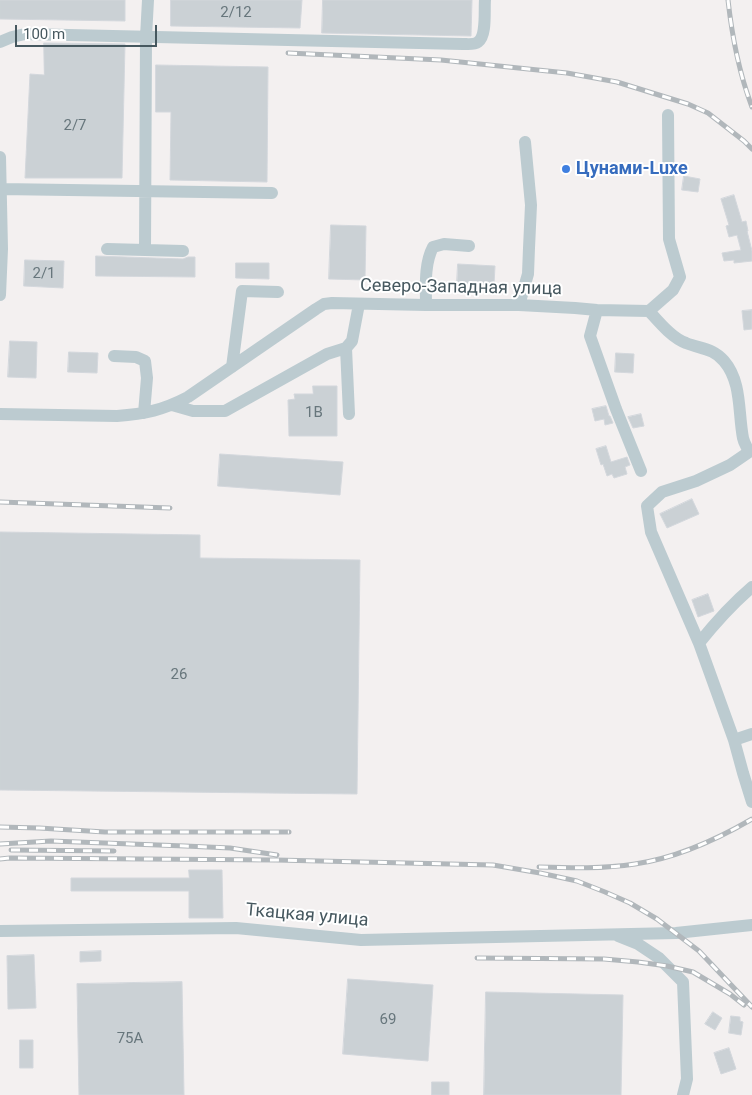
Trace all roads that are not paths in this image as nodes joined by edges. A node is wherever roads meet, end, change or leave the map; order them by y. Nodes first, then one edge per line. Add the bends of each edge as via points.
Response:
1 (148, 0) edge
2 (485, 0) edge
3 (146, 37) junction
4 (0, 42) edge
5 (668, 115) dead end
6 (525, 142) dead end
7 (0, 157) edge
8 (1, 189) edge
9 (146, 192) junction
10 (272, 193) dead end
11 (469, 246) dead end
12 (107, 249) dead end
13 (145, 250) junction
14 (183, 250) dead end
15 (278, 292) dead end
16 (0, 295) edge
17 (360, 304) junction
18 (426, 305) junction
19 (519, 305) junction
20 (597, 310) junction
21 (649, 311) junction
22 (346, 348) junction
23 (114, 356) dead end
24 (232, 367) junction
25 (172, 405) junction
26 (144, 413) junction
27 (0, 414) edge
28 (349, 414) dead end
29 (751, 453) edge
30 (641, 471) dead end
31 (752, 587) edge
32 (698, 644) junction
33 (752, 734) edge
34 (734, 740) junction
35 (752, 802) edge
36 (752, 925) edge
37 (0, 931) edge
38 (611, 934) junction
39 (682, 1095) edge

1 - 3 street
2 - 3 street via 484,34 475,44
3 - 4 street via 25,34
3 - 9 street
5 - 21 street via 669,239 680,277 673,290
6 - 19 street via 530,205 529,248 528,274
7 - 8 street
8 - 9 street
8 - 16 street
9 - 10 street
9 - 13 street
11 - 18 street via 444,244 433,247 429,255
12 - 13 street
13 - 14 street
15 - 24 street via 242,291
17 - 18 street, Северо-Западная улица
17 - 22 street via 352,340
17 - 24 street, Северо-Западная улица via 324,304
18 - 19 street, Северо-Западная улица
19 - 20 street, Северо-Западная улица
20 - 21 street, Северо-Западная улица
20 - 30 street via 590,336
21 - 29 street via 685,343 713,351 724,361 734,380 743,440
22 - 25 street via 327,354 226,411 193,411
22 - 28 street
23 - 26 street via 136,357 145,361
24 - 25 street, Северо-Западная улица
25 - 26 street, Северо-Западная улица
26 - 27 street, Северо-Западная улица via 117,416
29 - 32 street via 696,481 662,492 647,506 651,532
31 - 32 street via 722,615
32 - 34 street
33 - 34 street
34 - 35 street
36 - 38 street, Ткацкая улица via 676,933
37 - 38 street, Ткацкая улица via 236,928 361,940
38 - 39 street, Ткацкая улица via 638,944 659,958 683,982 687,1079

